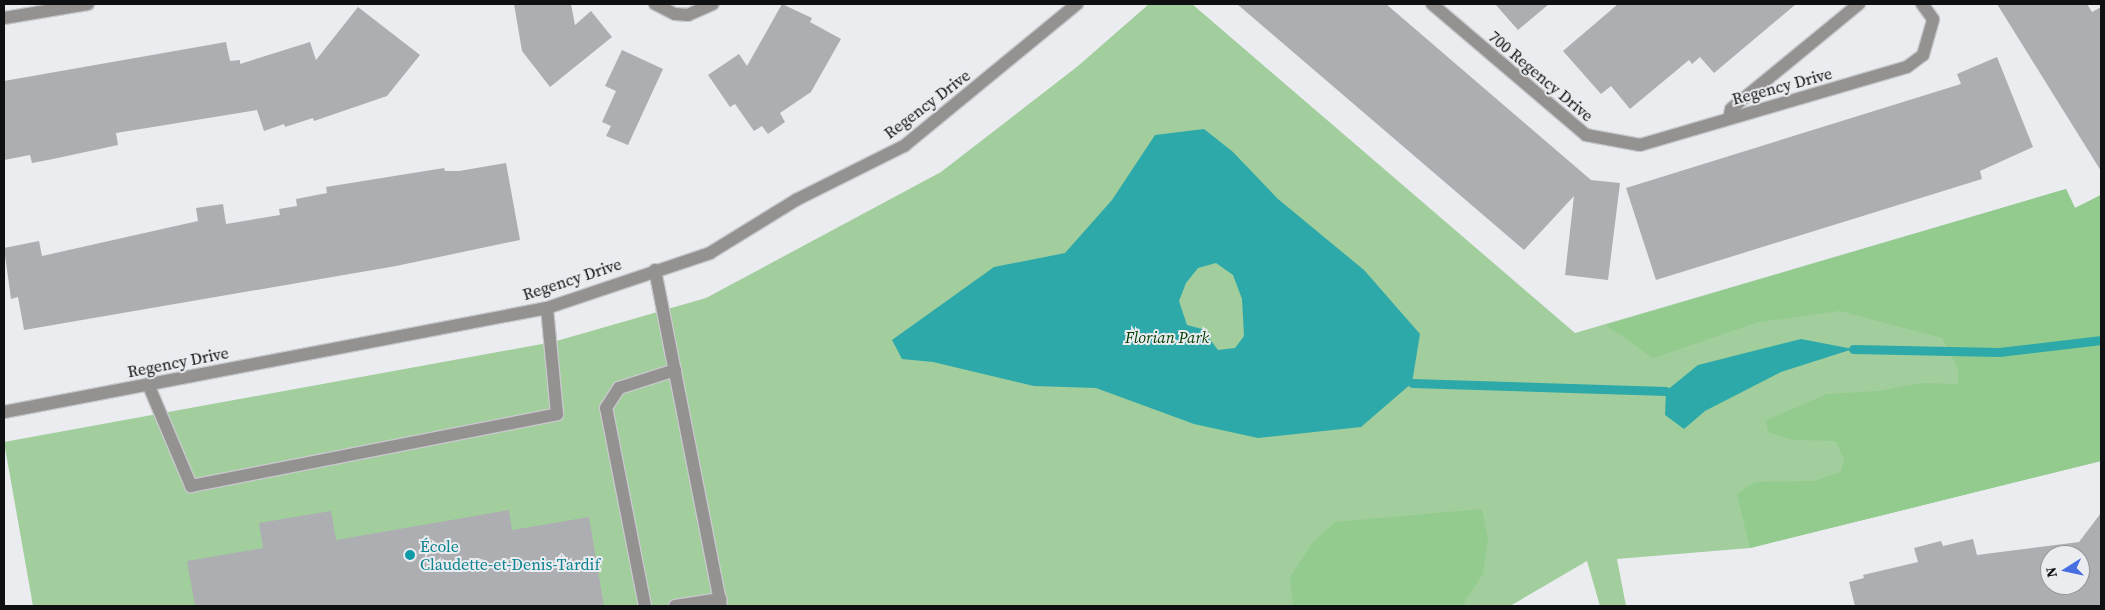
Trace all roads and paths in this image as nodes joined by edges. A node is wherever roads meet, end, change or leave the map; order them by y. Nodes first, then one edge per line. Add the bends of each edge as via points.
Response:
1 (88, 4) edge
2 (655, 4) edge
3 (713, 4) edge
4 (1077, 4) edge
5 (1432, 4) edge
6 (1859, 4) edge
7 (1922, 4) edge
8 (4, 18) edge
9 (1729, 118) junction
10 (655, 270) junction
11 (547, 308) junction
12 (675, 370) junction
13 (148, 384) junction
14 (4, 412) edge
15 (721, 603) edge
16 (645, 606) edge
17 (675, 606) edge

1 - 8 street
2 - 3 street via 675,14 688,15
4 - 10 street, Regency Drive via 904,146 796,200 710,253
5 - 9 street, 700 Regency Drive via 1586,136 1640,145
6 - 9 street, Regency Drive via 1731,109
7 - 9 street, Regency Drive via 1933,19 1924,55 1907,67
10 - 11 street, Regency Drive
10 - 12 street
11 - 13 street, Regency Drive
11 - 13 street via 557,414 191,486
12 - 15 street
12 - 16 street via 619,388 606,408
13 - 14 street, Regency Drive
15 - 17 street

